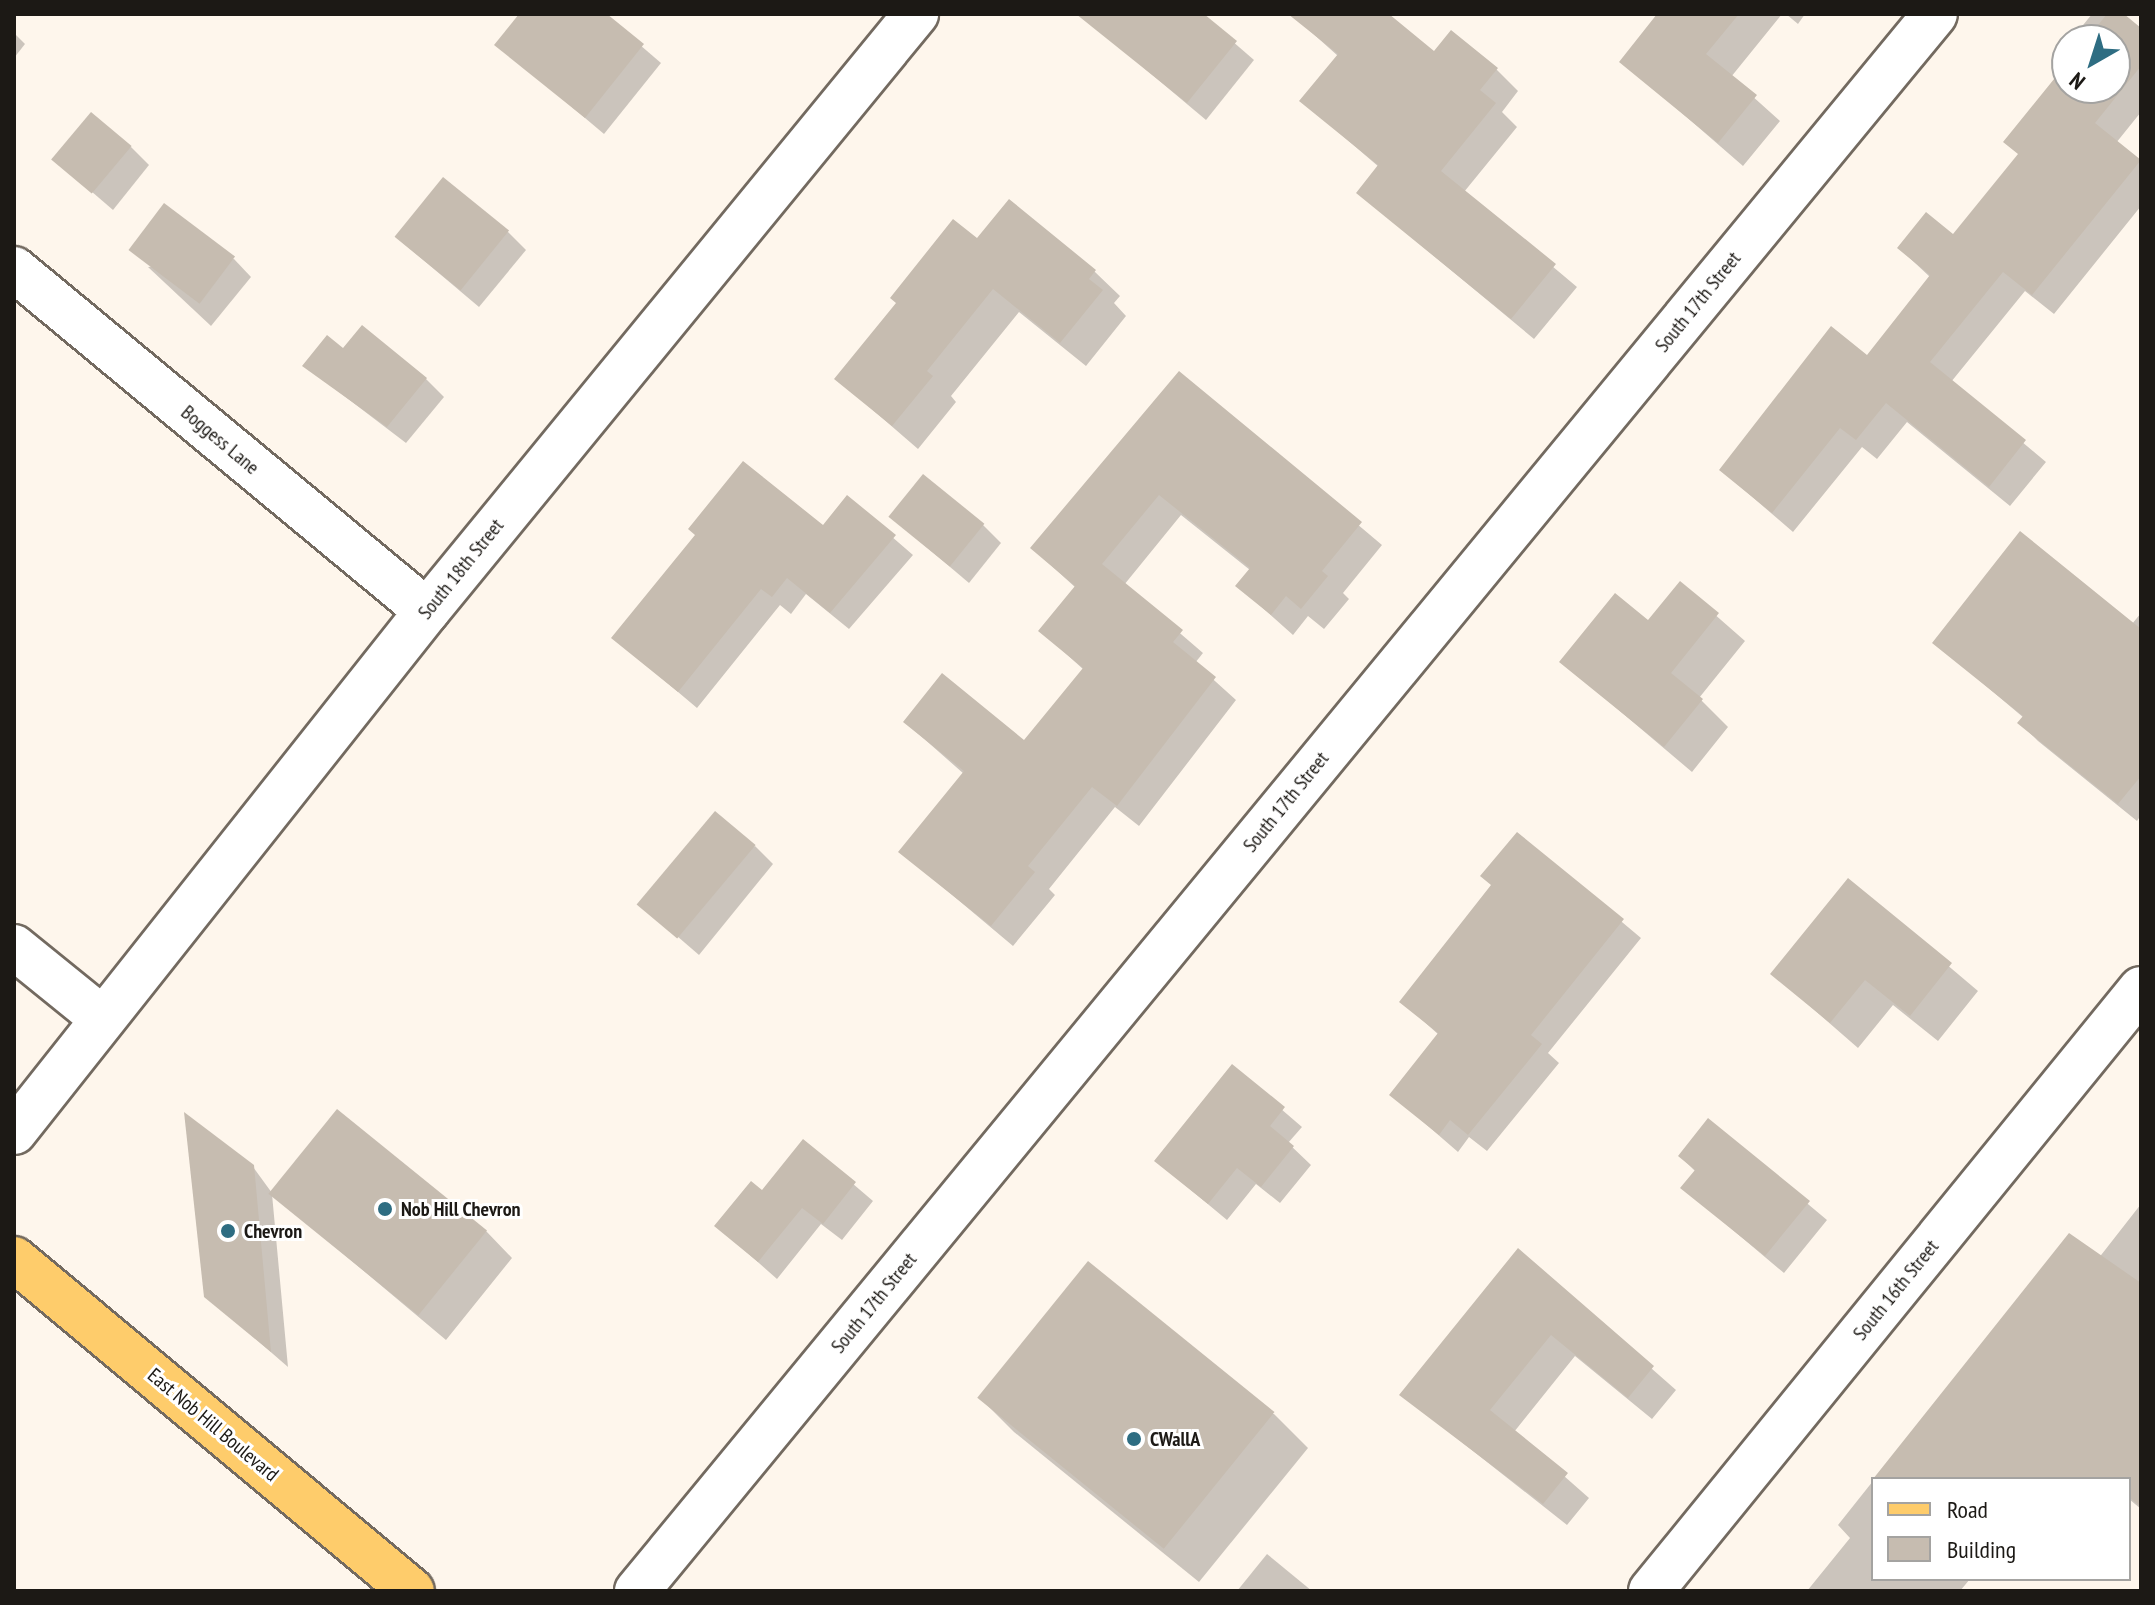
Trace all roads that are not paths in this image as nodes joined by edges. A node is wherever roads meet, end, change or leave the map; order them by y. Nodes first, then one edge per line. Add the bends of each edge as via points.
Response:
1 (916, 14) edge
2 (1935, 14) edge
3 (14, 269) edge
4 (427, 611) junction
5 (14, 947) edge
6 (2141, 989) edge
7 (103, 1019) junction
8 (14, 1132) edge
9 (14, 1259) edge
10 (412, 1591) edge
11 (637, 1591) edge
12 (1651, 1591) edge

1 - 4 street, South 18th Street
2 - 11 street, South 17th Street
3 - 4 street, Boggess Lane
4 - 7 street, South 18th Street
5 - 7 street
6 - 12 street, South 16th Street
7 - 8 street, South 18th Street
9 - 10 main road, East Nob Hill Boulevard

